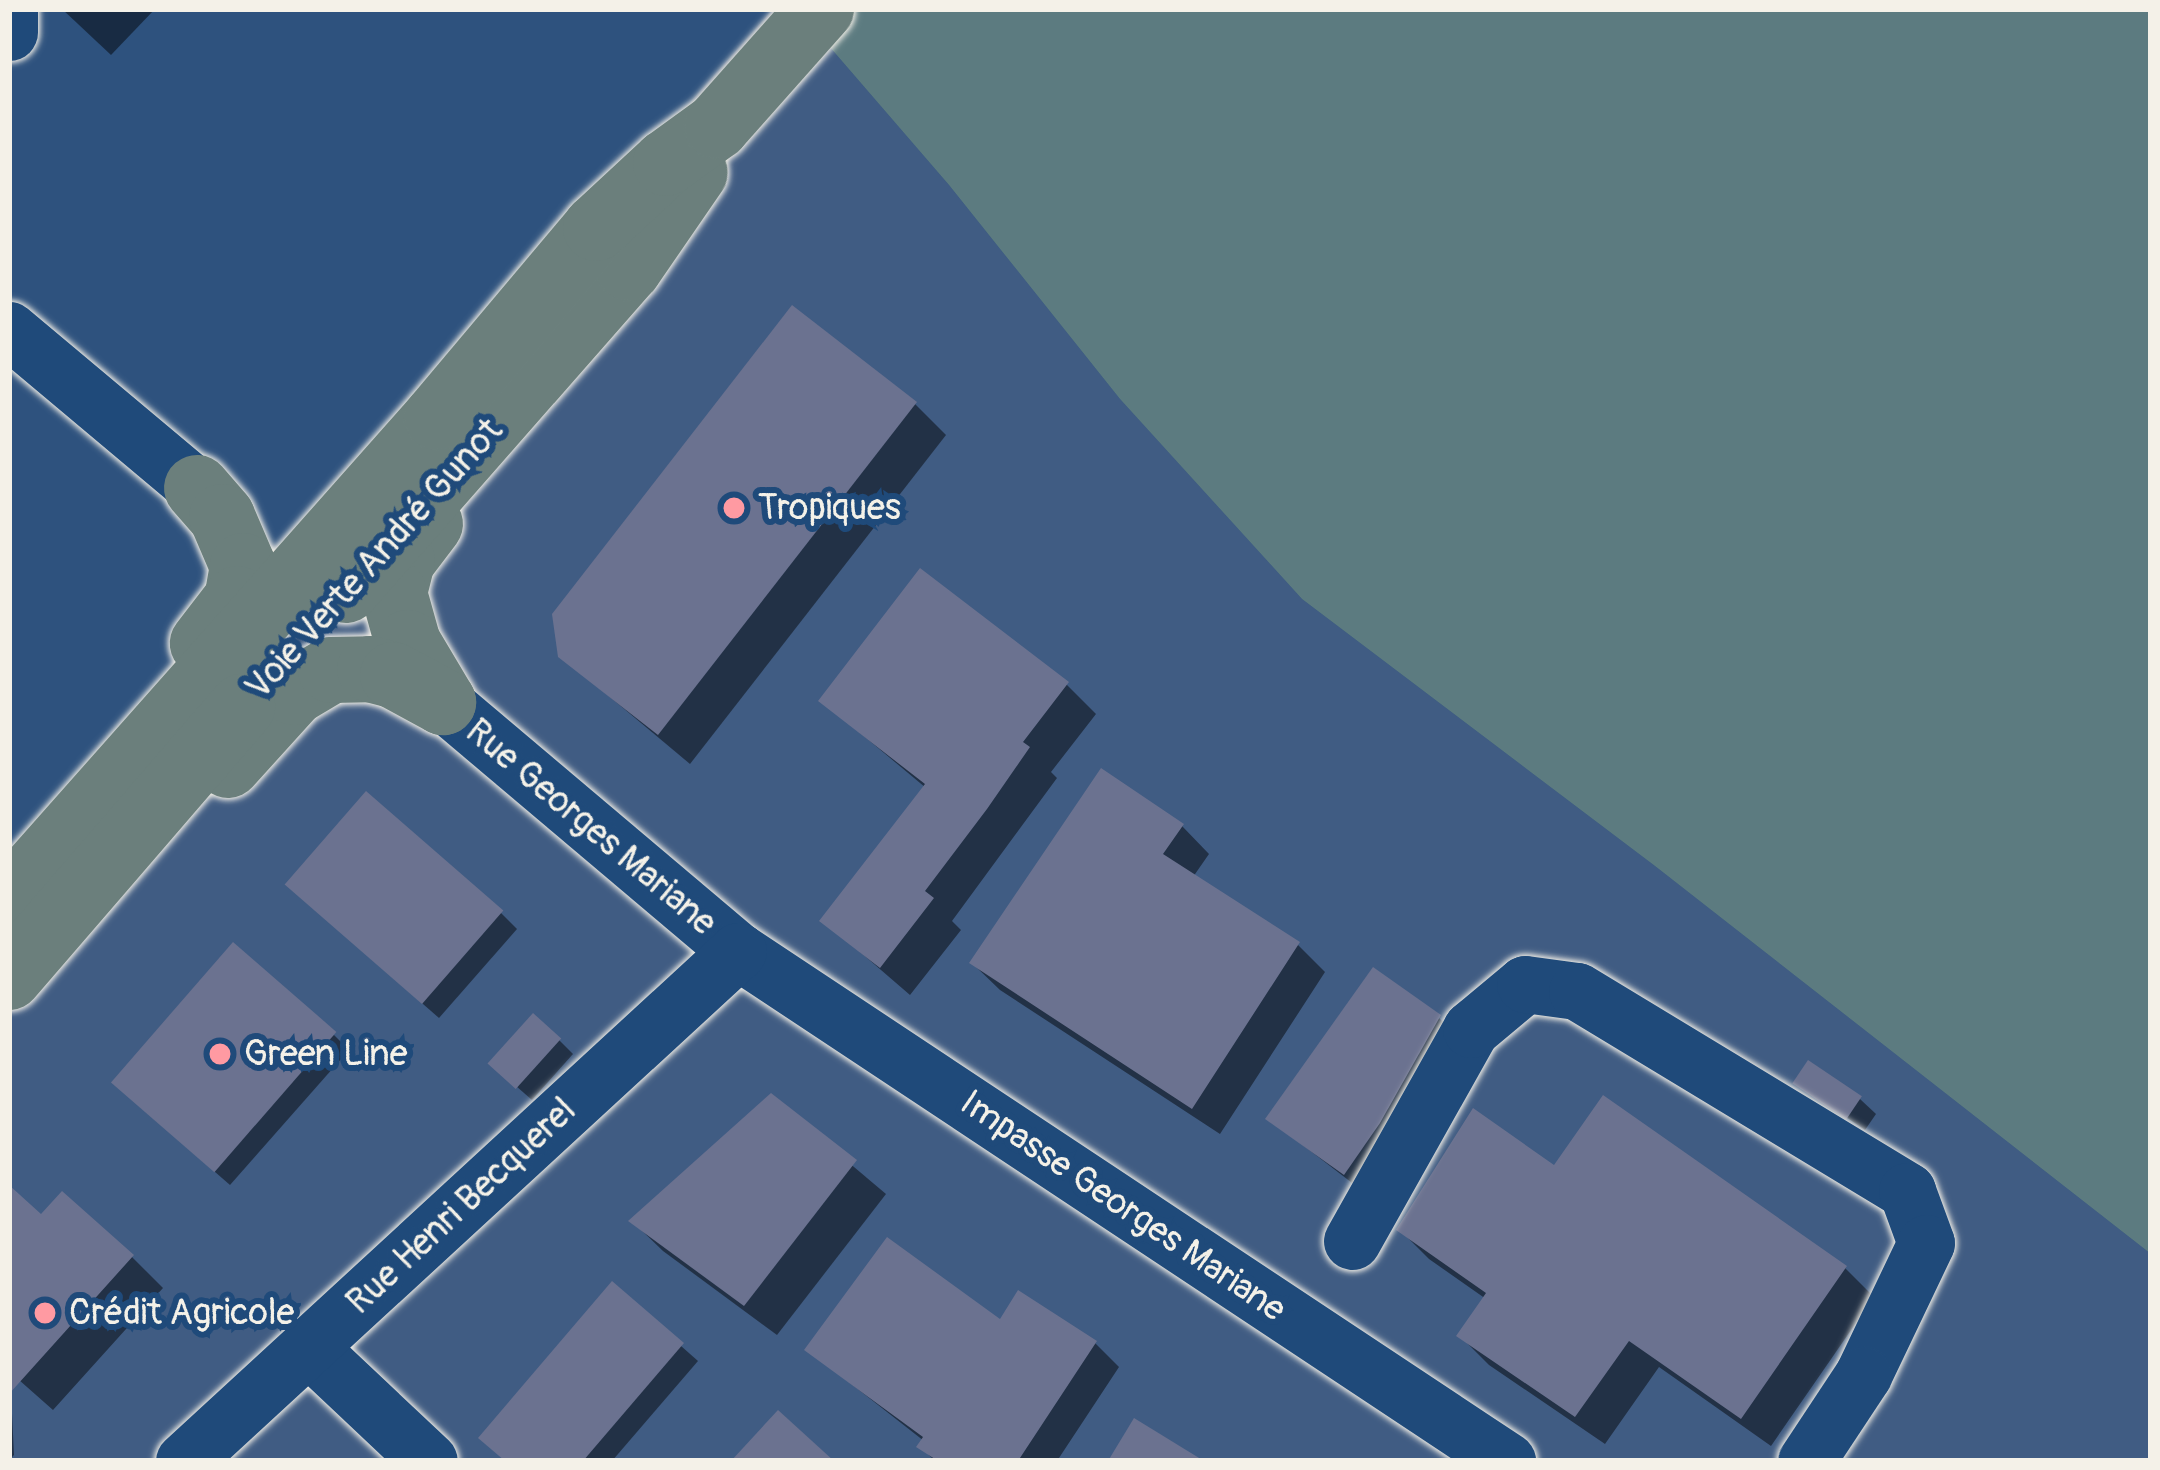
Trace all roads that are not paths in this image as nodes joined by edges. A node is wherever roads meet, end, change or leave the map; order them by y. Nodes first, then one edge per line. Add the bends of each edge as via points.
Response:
1 (821, 9) edge
2 (9, 10) edge
3 (9, 32) edge
4 (9, 330) edge
5 (465, 422) junction
6 (196, 488) junction
7 (443, 702) junction
8 (35, 895) edge
9 (738, 951) junction
10 (9, 977) edge
11 (1352, 1240) dead end
12 (308, 1347) junction
13 (184, 1461) edge
14 (429, 1461) edge
15 (1507, 1461) edge
16 (1806, 1461) edge

1 - 5 main road, Voie Verte André Gunot via 717,126 686,190 629,268
2 - 3 street
4 - 6 street
5 - 6 main road via 318,515 267,517
5 - 7 main road via 469,473 402,562 394,592 408,643
5 - 8 main road, Voie Verte André Gunot
6 - 8 main road via 238,546 237,599 46,827
7 - 8 main road via 370,669 316,677 101,897
7 - 9 street, Rue Georges Mariane
8 - 10 main road, Voie Verte André Gunot
9 - 12 street, Rue Henri Becquerel
9 - 15 street, Impasse Georges Mariane
11 - 16 street via 1471,1028 1525,984 1577,991 1907,1191 1926,1244 1863,1375
12 - 13 street, Rue Henri Becquerel
12 - 14 street

